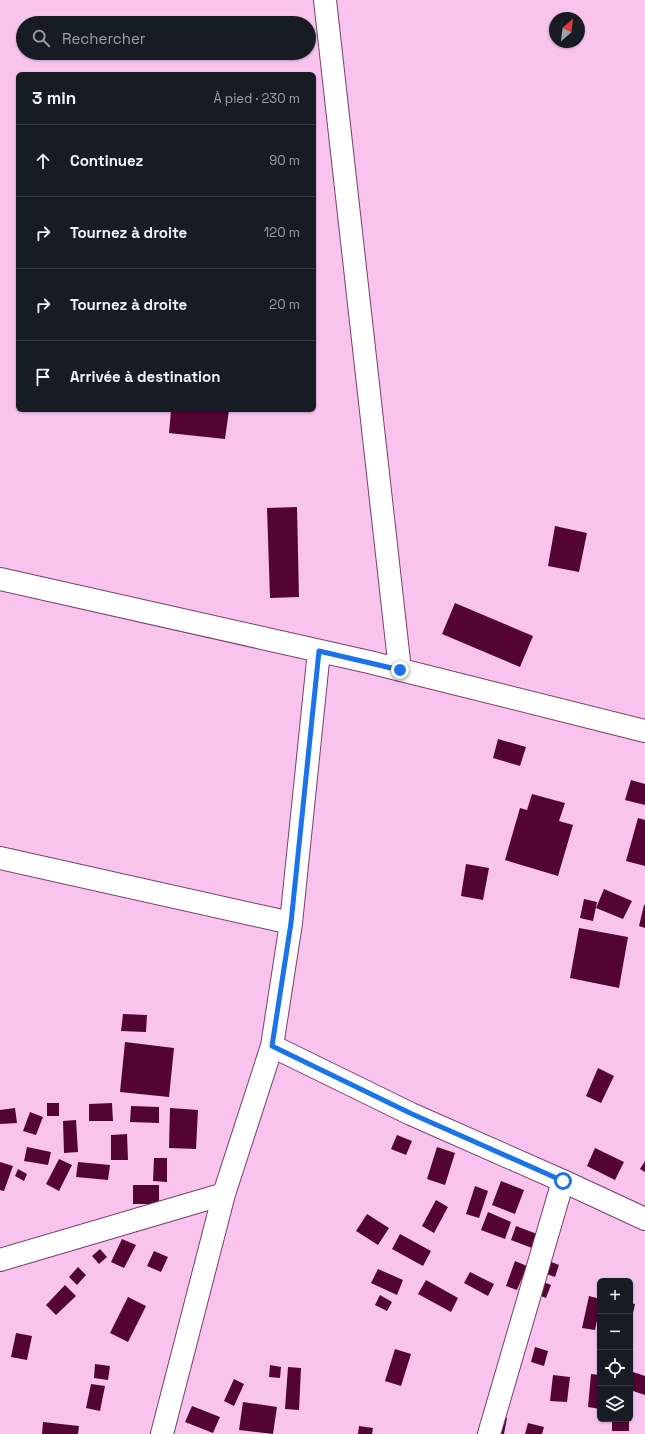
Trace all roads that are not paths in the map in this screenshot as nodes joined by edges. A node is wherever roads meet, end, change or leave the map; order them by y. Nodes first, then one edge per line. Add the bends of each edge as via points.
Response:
1 (326, 0) edge
2 (0, 579) edge
3 (319, 651) junction
4 (400, 670) junction
5 (645, 731) edge
6 (0, 858) edge
7 (291, 923) junction
8 (272, 1046) junction
9 (563, 1181) junction
10 (224, 1194) junction
11 (645, 1219) edge
12 (0, 1260) edge
13 (162, 1434) edge
14 (489, 1434) edge

1 - 4 street
2 - 3 street
3 - 4 street
3 - 7 street
4 - 5 street
6 - 7 street
7 - 8 street
8 - 9 street via 412,1114
8 - 10 street
9 - 11 street
9 - 14 street
10 - 12 street
10 - 13 street

